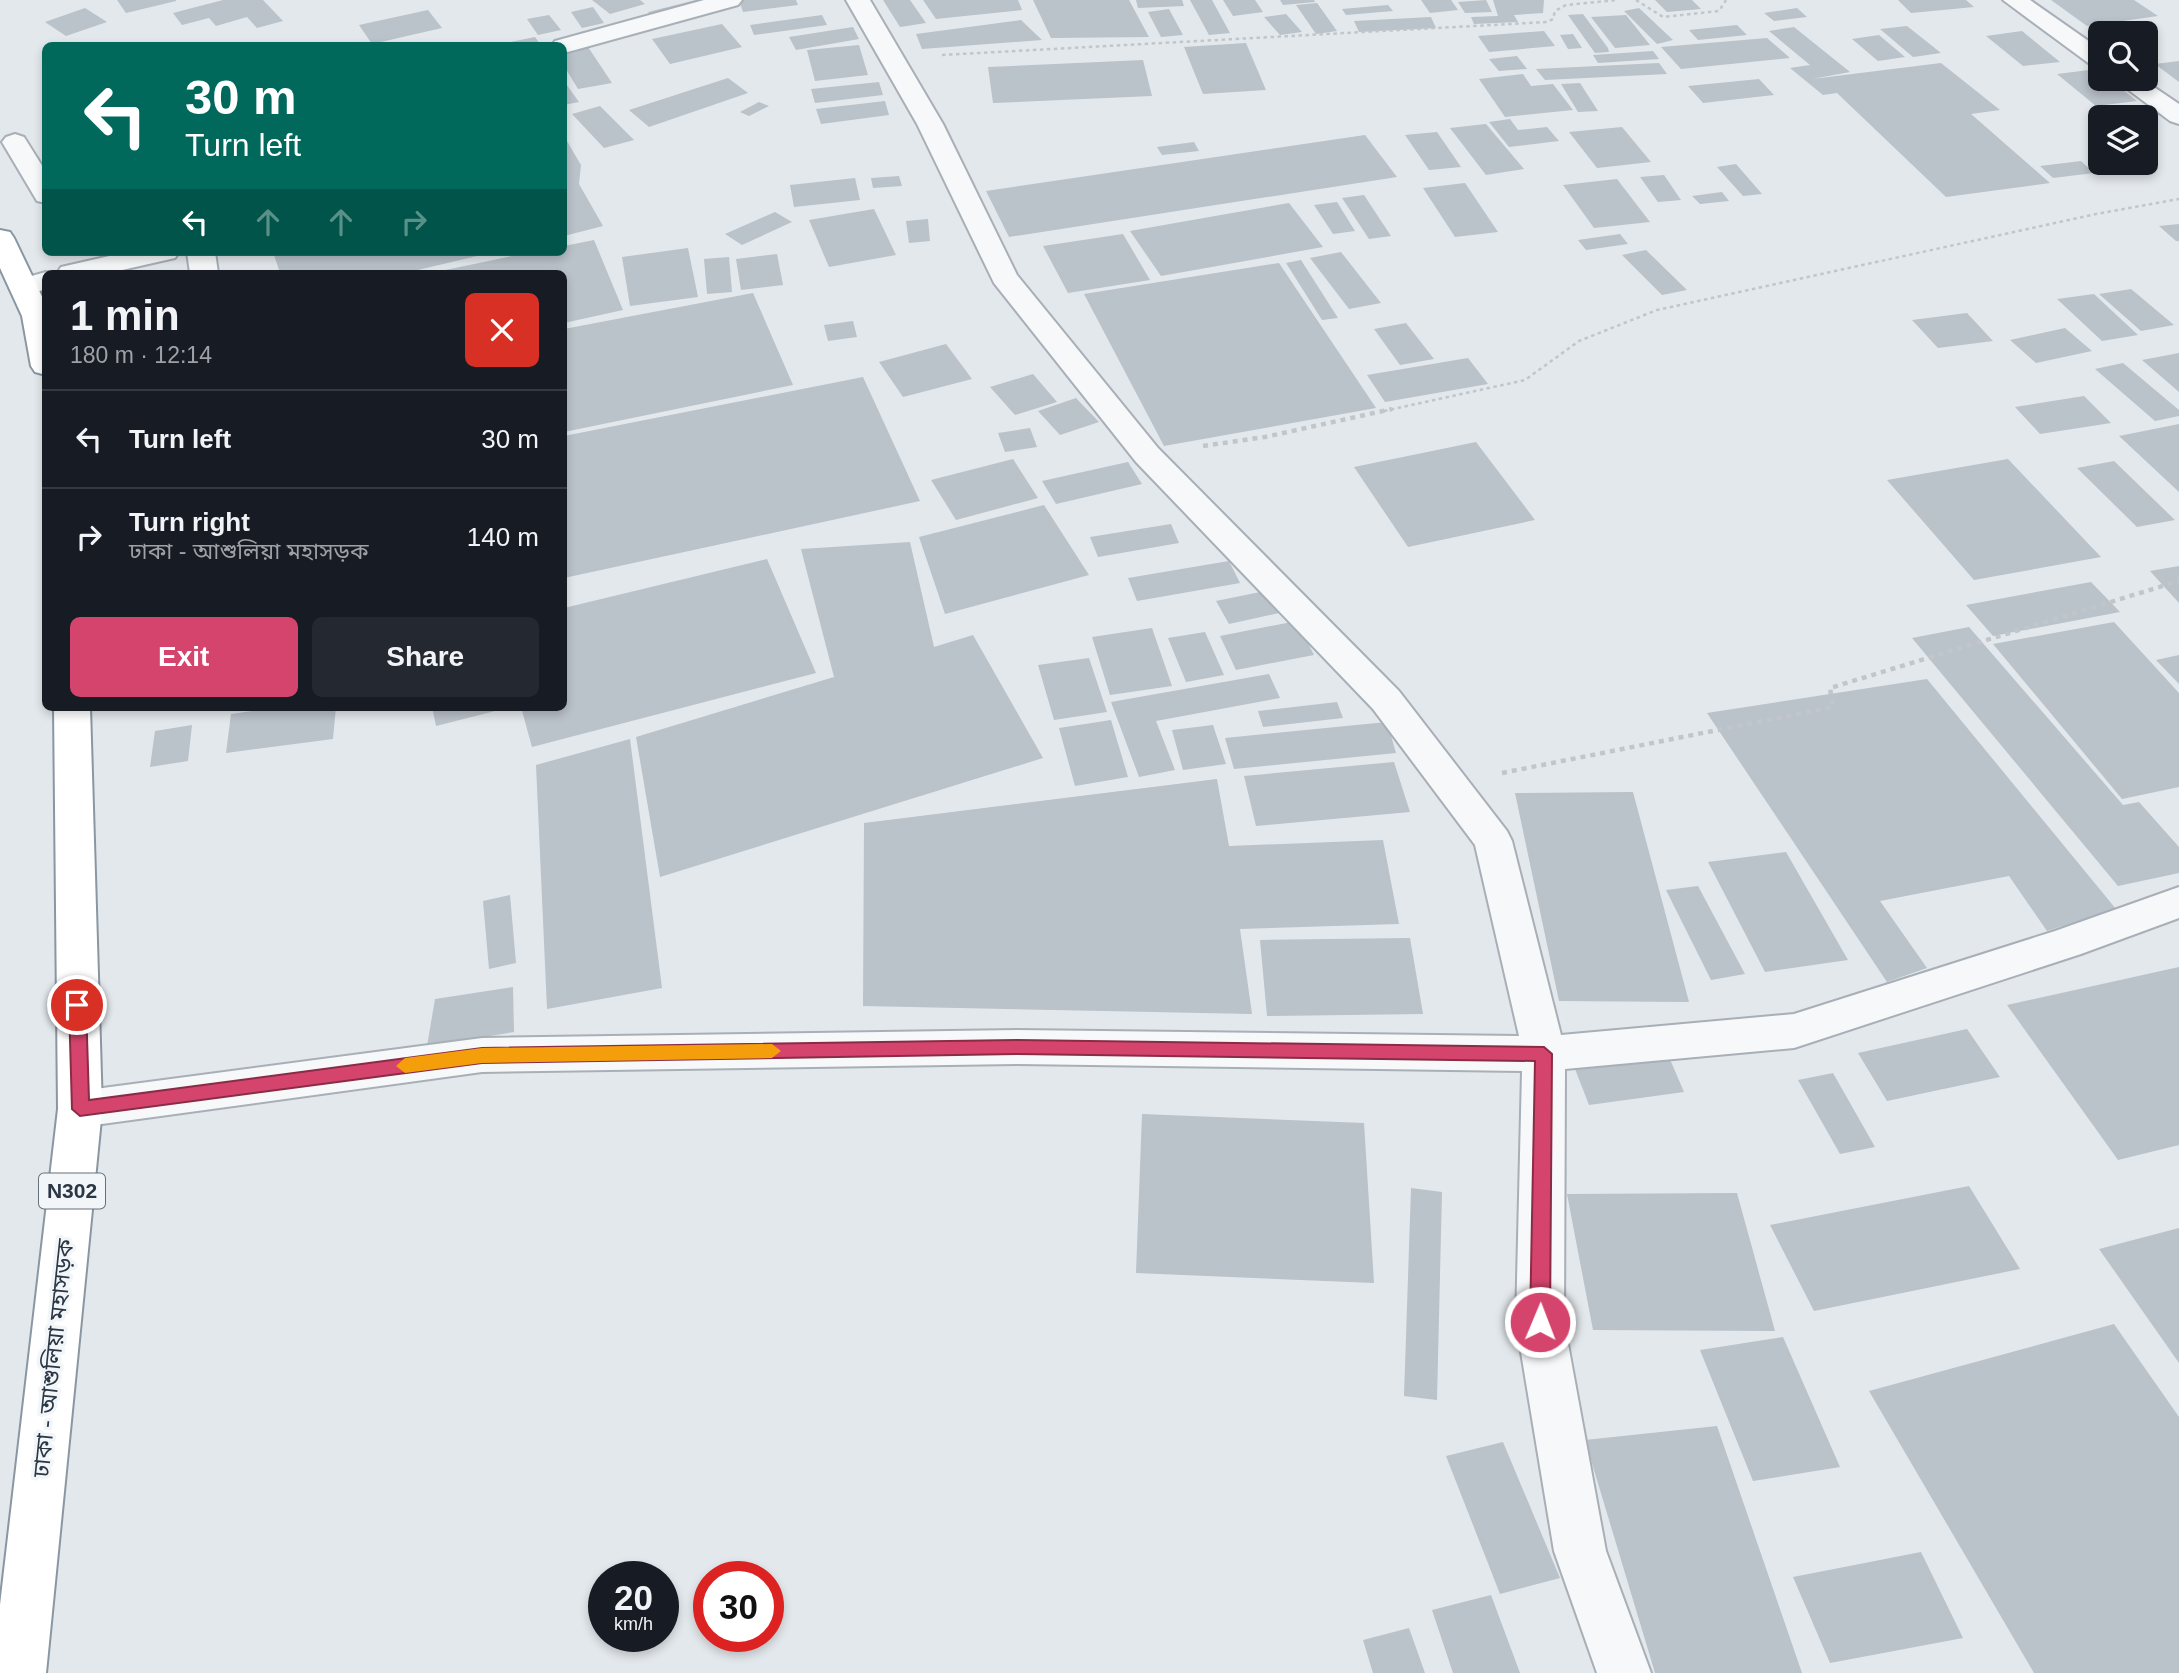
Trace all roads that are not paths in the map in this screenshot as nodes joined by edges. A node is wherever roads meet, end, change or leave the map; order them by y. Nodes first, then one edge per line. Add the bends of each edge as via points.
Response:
1 (730, 0) edge
2 (858, 0) edge
3 (2015, 0) edge
4 (567, 45) edge
5 (2088, 52) edge
6 (2143, 91) edge
7 (2179, 116) edge
8 (17, 142) edge
9 (42, 188) edge
10 (0, 238) edge
11 (137, 256) edge
12 (80, 264) edge
13 (34, 283) edge
14 (42, 346) edge
15 (72, 711) edge
16 (2179, 902) edge
17 (1544, 1054) junction
18 (80, 1109) junction
19 (19, 1673) edge
20 (1624, 1673) edge

1 - 4 street
2 - 17 street via 930,124 1004,276 1147,455 1386,700 1493,841
3 - 5 street
6 - 7 street
8 - 9 street
10 - 13 highway
11 - 12 street
13 - 14 highway
15 - 18 highway, ঢাকা - আশুলিয়া মহাসড়ক / N302
16 - 17 street via 1794,1031
17 - 18 street via 1017,1047 482,1055
17 - 20 street via 1540,1322 1580,1551
18 - 19 highway, ঢাকা - আশুলিয়া মহাসড়ক / N302

